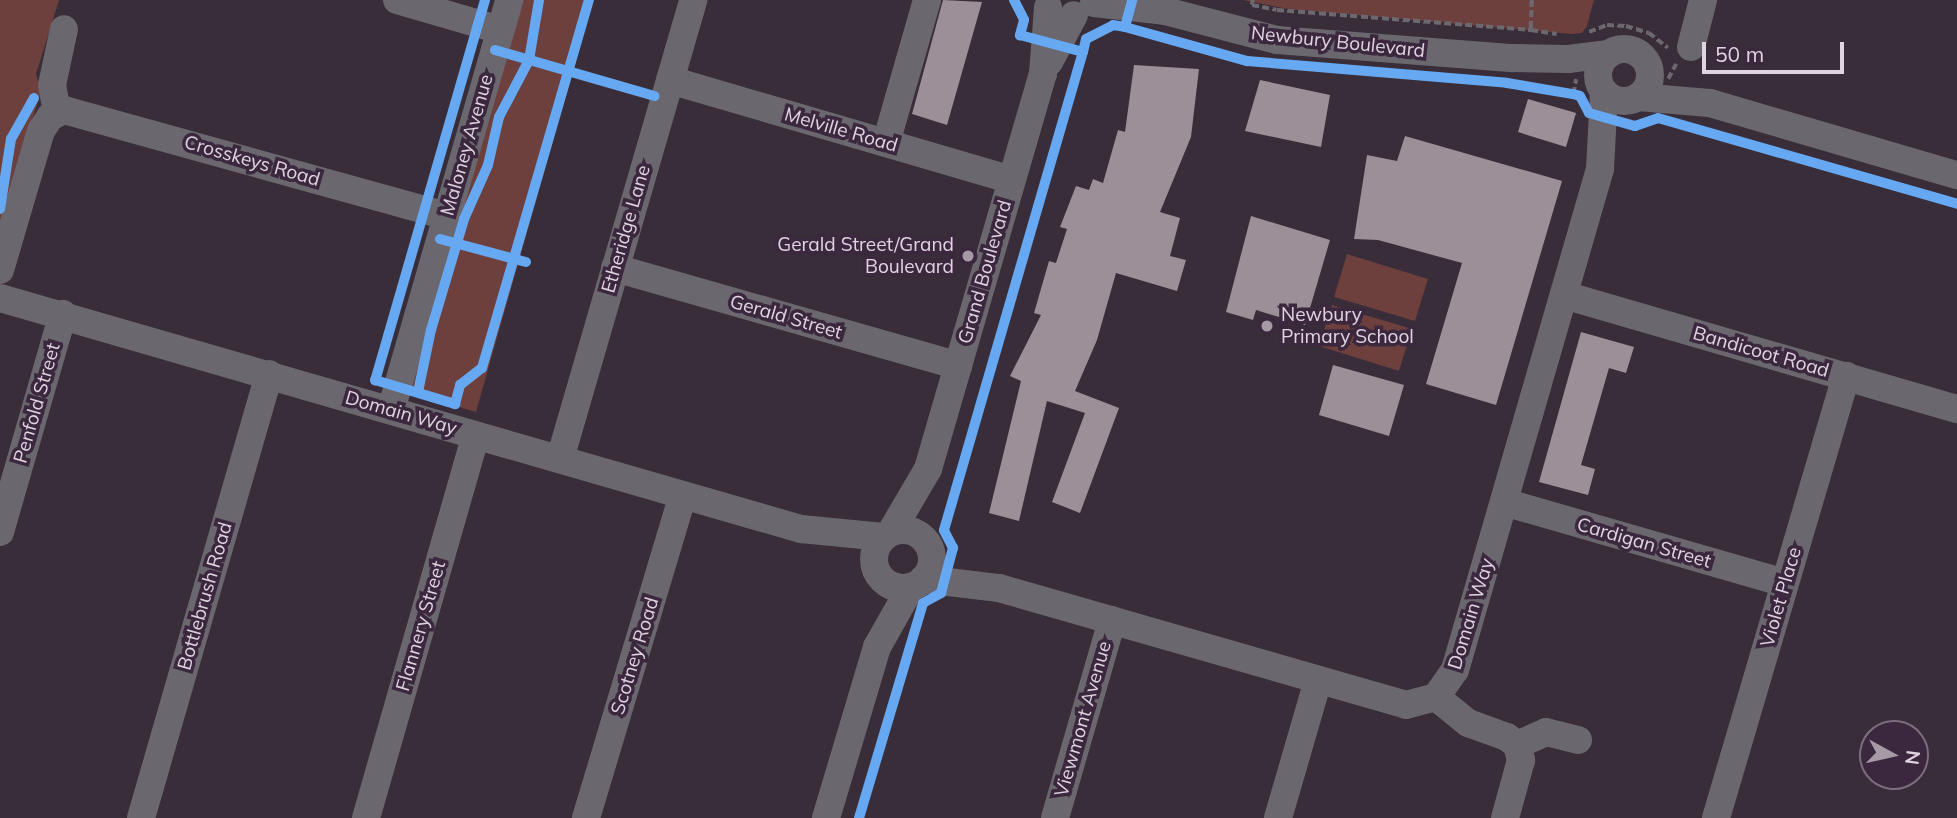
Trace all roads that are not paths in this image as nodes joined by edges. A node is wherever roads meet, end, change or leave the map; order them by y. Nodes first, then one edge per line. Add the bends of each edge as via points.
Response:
1 (397, 0) edge
2 (509, 0) edge
3 (693, 0) edge
4 (927, 0) edge
5 (1703, 0) edge
6 (1071, 5) edge
7 (1156, 5) edge
8 (64, 29) dead end
9 (500, 30) junction
10 (1609, 54) junction
11 (1513, 58) junction
12 (1662, 73) junction
13 (670, 80) junction
14 (1604, 99) junction
15 (57, 111) junction
16 (886, 143) junction
17 (1600, 169) junction
18 (1957, 175) edge
19 (1012, 180) junction
20 (447, 216) junction
21 (615, 268) junction
22 (0, 270) edge
23 (1564, 295) junction
24 (0, 298) edge
25 (63, 314) junction
26 (958, 366) junction
27 (269, 374) junction
28 (1846, 376) junction
29 (1957, 409) edge
30 (391, 410) junction
31 (476, 435) junction
32 (560, 459) junction
33 (928, 469) junction
34 (683, 495) junction
35 (1504, 502) junction
36 (802, 529) junction
37 (0, 531) edge
38 (887, 535) junction
39 (923, 565) junction
40 (878, 573) junction
41 (1785, 583) junction
42 (1112, 620) junction
43 (877, 647) junction
44 (1318, 680) junction
45 (1436, 697) junction
46 (1578, 740) dead end
47 (1517, 745) junction
48 (141, 818) edge
49 (366, 818) edge
50 (586, 818) edge
51 (827, 818) edge
52 (1055, 818) edge
53 (1278, 818) edge
54 (1505, 818) edge
55 (1716, 818) edge

1 - 9 street
2 - 9 street, Maloney Avenue
3 - 13 street, Etheridge Lane
4 - 16 street
5 - 12 street, Domain Way
6 - 7 street, Newbury Boulevard
6 - 19 street, Grand Boulevard via 1043,74
7 - 11 street, Newbury Boulevard via 1277,40
8 - 15 street via 52,86
9 - 20 street, Maloney Avenue
10 - 11 street, Newbury Boulevard via 1568,60
10 - 12 street, Newbury Boulevard via 1630,50
10 - 14 street, Domain Way via 1600,67
11 - 14 street, Newbury Boulevard
12 - 14 street, Newbury Boulevard via 1618,100
12 - 17 street, Domain Way
12 - 18 street via 1710,103
13 - 16 street, Melville Road
13 - 21 street, Etheridge Lane
14 - 17 street, Domain Way
15 - 20 street, Crosskeys Road via 79,112
15 - 22 street via 41,131
16 - 19 street, Melville Road
17 - 23 street, Domain Way
19 - 26 street, Grand Boulevard
20 - 30 street, Maloney Avenue
21 - 26 street, Gerald Street
21 - 32 street, Etheridge Lane
23 - 28 street, Bandicoot Road
23 - 35 street, Domain Way
24 - 25 street, Domain Way
25 - 27 street, Domain Way
25 - 37 street, Penfold Street
26 - 33 street, Grand Boulevard
27 - 30 street, Domain Way
27 - 48 street, Bottlebrush Road
28 - 29 street, Bandicoot Road
28 - 41 street, Violet Place
30 - 31 street, Domain Way
31 - 32 street, Domain Way
31 - 49 street, Flannery Street
32 - 34 street, Domain Way
33 - 38 street, Grand Boulevard
33 - 39 street, Grand Boulevard
34 - 36 street, Domain Way
34 - 50 street, Scotney Road
35 - 41 street, Cardigan Street
35 - 45 street, Domain Way via 1455,670
36 - 38 street, Domain Way
36 - 40 street, Domain Way
38 - 39 street via 905,530
38 - 40 street via 874,551
39 - 40 street via 895,587
39 - 42 street
39 - 43 street, Grand Boulevard
40 - 43 street, Grand Boulevard
41 - 55 street, Violet Place
42 - 44 street
42 - 52 street, Viewmont Avenue
43 - 51 street, Grand Boulevard
44 - 45 street via 1406,705
44 - 53 street
45 - 47 street via 1468,723
46 - 47 street via 1546,732
47 - 54 street via 1521,761

